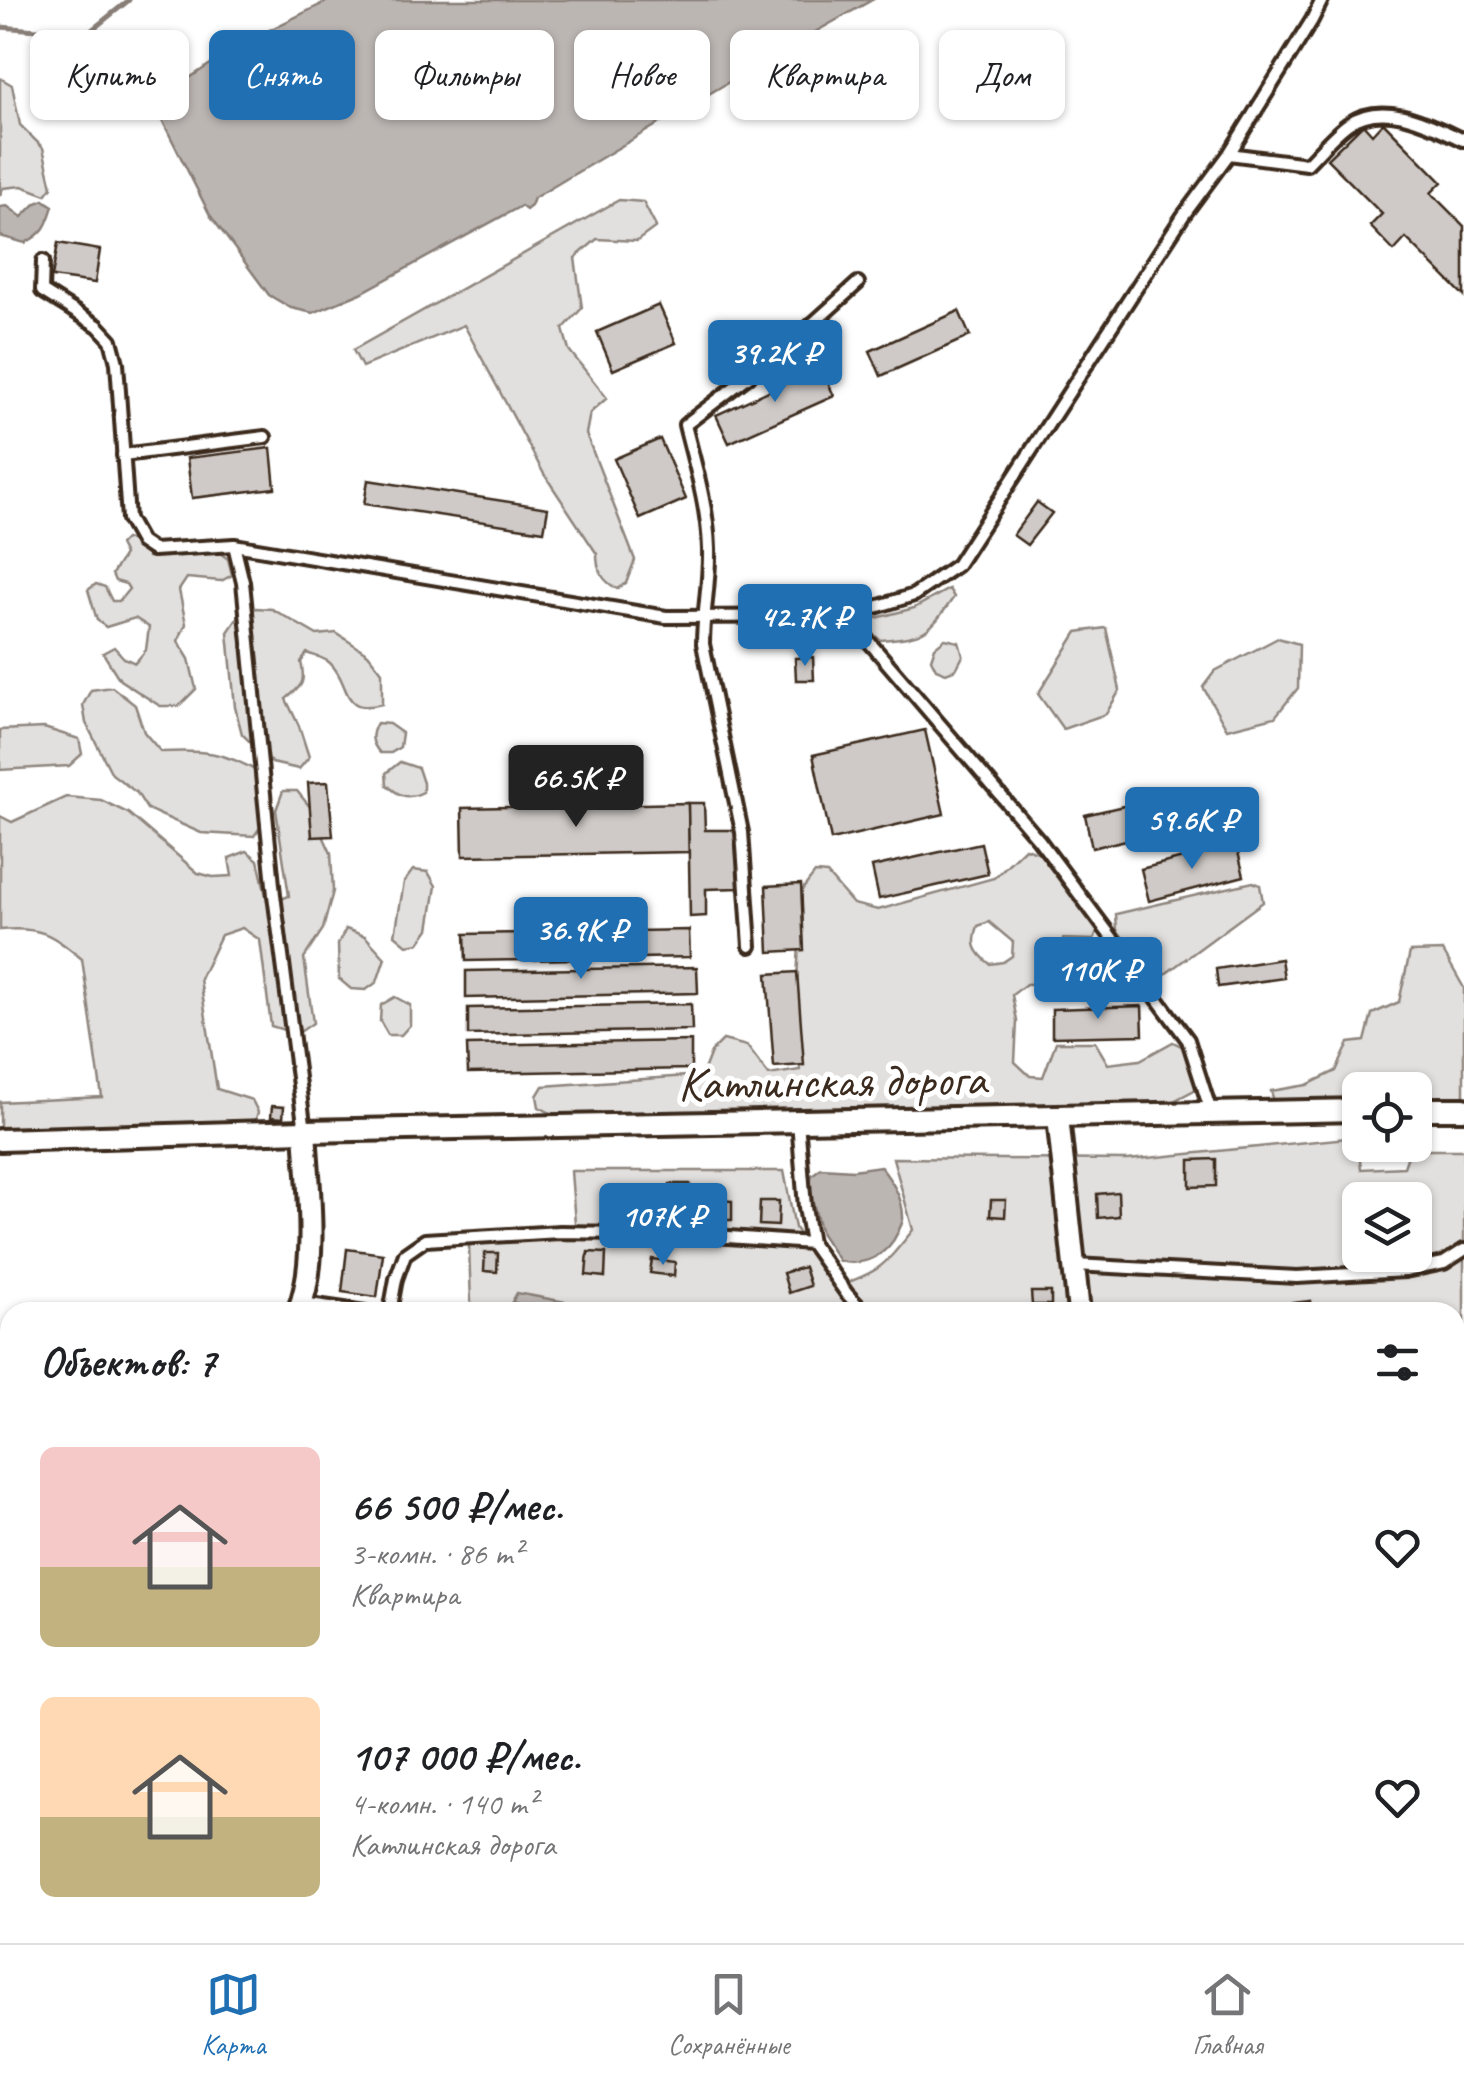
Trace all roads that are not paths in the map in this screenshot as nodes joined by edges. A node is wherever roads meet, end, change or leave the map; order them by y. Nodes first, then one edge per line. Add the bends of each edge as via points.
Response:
1 (1322, 0) edge
2 (1464, 138) edge
3 (1229, 154) junction
4 (44, 261) dead end
5 (858, 284) dead end
6 (265, 437) dead end
7 (122, 455) junction
8 (234, 545) junction
9 (847, 616) junction
10 (703, 617) junction
11 (750, 946) dead end
12 (1432, 1109) edge
13 (1464, 1109) edge
14 (1342, 1110) edge
15 (1211, 1112) junction
16 (1058, 1117) junction
17 (798, 1120) junction
18 (305, 1131) junction
19 (0, 1140) edge
20 (811, 1243) junction
21 (1464, 1250) edge
22 (1075, 1265) junction
23 (302, 1302) edge
24 (392, 1302) edge
25 (854, 1302) edge
26 (1078, 1302) edge

1 - 3 lane
2 - 3 lane via 1376,112 1350,123 1307,164
3 - 9 lane via 957,566 914,594
4 - 7 lane via 42,291 110,340
5 - 10 lane via 684,425 709,544
6 - 7 lane
7 - 8 lane via 128,519 141,542 152,550
8 - 10 lane via 666,617
8 - 18 lane
9 - 10 lane
9 - 15 lane via 1039,840 1188,1040
10 - 11 lane via 742,832
12 - 13 street
14 - 15 street, Катлинская дорога
15 - 16 street, Катлинская дорога
16 - 17 street, Катлинская дорога
16 - 22 street
17 - 18 street, Катлинская дорога
17 - 20 lane
18 - 19 street, Катлинская дорога
18 - 23 street via 310,1238
20 - 24 lane via 560,1232 425,1240 406,1254
20 - 25 lane
21 - 22 lane via 1405,1271 1298,1278
22 - 26 street

